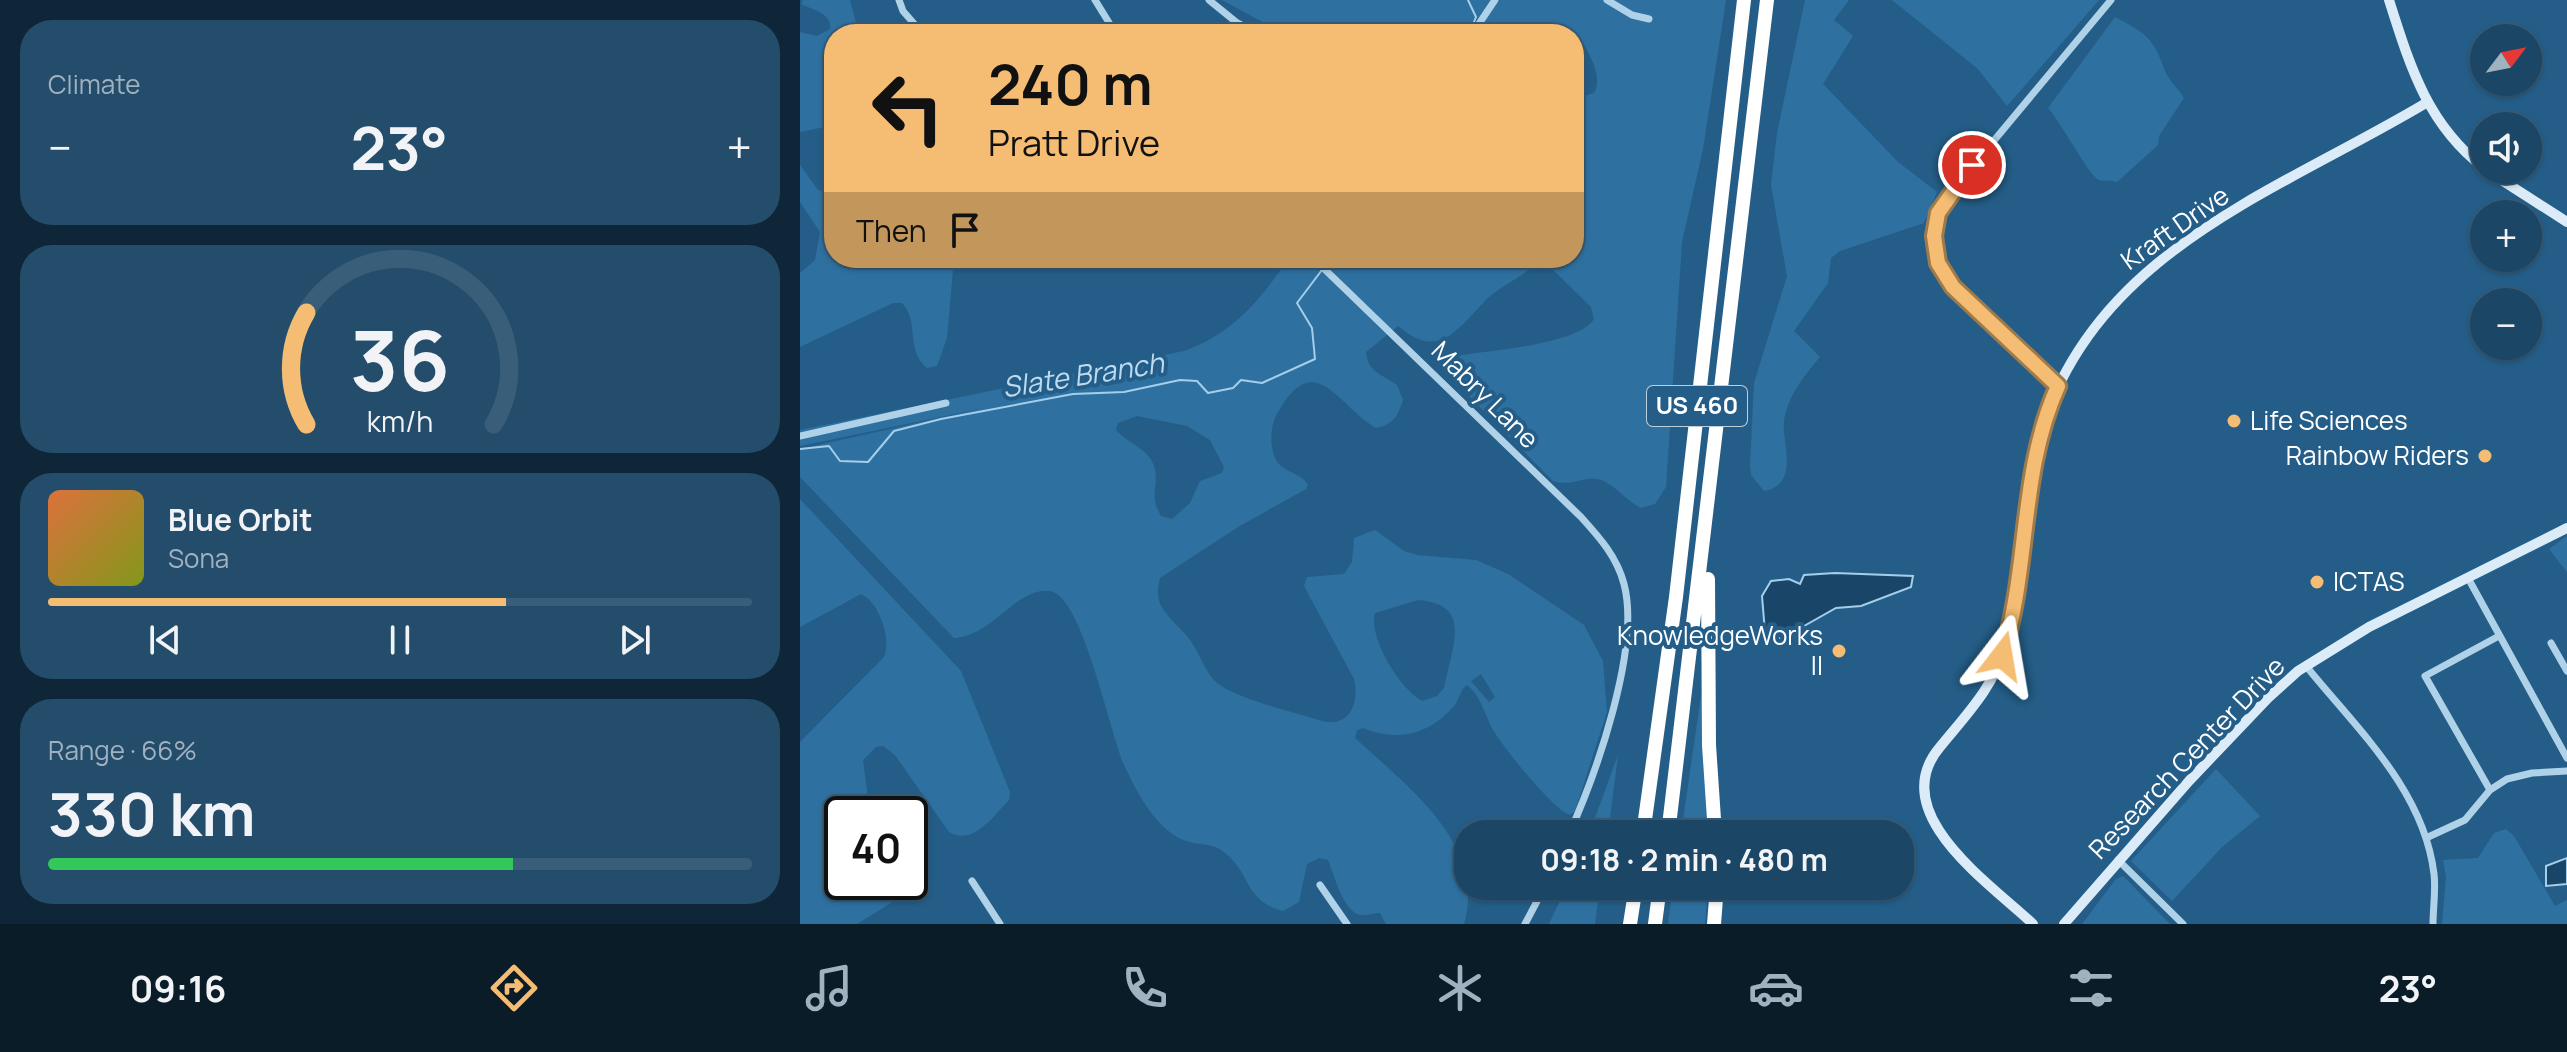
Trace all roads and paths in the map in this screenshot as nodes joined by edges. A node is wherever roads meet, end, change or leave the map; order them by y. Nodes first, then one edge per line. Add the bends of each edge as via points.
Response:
1 (899, 0) edge
2 (1095, 0) edge
3 (1209, 0) edge
4 (1495, 0) edge
5 (1607, 0) edge
6 (1744, 0) edge
7 (1767, 0) edge
8 (2111, 0) edge
9 (2389, 0) edge
10 (1649, 19) dead end
11 (914, 24) edge
12 (1110, 24) edge
13 (1240, 24) edge
14 (1479, 24) edge
15 (2426, 103) junction
16 (2470, 156) edge
17 (2508, 184) edge
18 (2567, 222) edge
19 (1324, 268) edge
20 (2058, 386) junction
21 (946, 403) dead end
22 (800, 436) edge
23 (1708, 517) junction
24 (2567, 528) edge
25 (2468, 578) junction
26 (2499, 636) junction
27 (2551, 643) dead end
28 (2306, 666) junction
29 (2567, 671) edge
30 (2567, 758) edge
31 (2567, 771) edge
32 (2490, 790) junction
33 (1574, 820) edge
34 (1645, 820) edge
35 (1670, 820) edge
36 (1714, 820) edge
37 (2426, 838) junction
38 (2118, 860) junction
39 (972, 881) dead end
40 (1320, 885) dead end
41 (1538, 900) edge
42 (1634, 900) edge
43 (1658, 900) edge
44 (1716, 900) edge
45 (1000, 924) edge
46 (1347, 924) edge
47 (1525, 924) edge
48 (1630, 924) edge
49 (1655, 924) edge
50 (1714, 924) edge
51 (2033, 924) edge
52 (2064, 924) edge
53 (2183, 924) edge
54 (2433, 924) edge

1 - 11 street
2 - 12 street
3 - 13 street
4 - 14 street
5 - 10 street
6 - 34 highway, US 460 via 1676,597
7 - 23 highway, US 460
8 - 20 street via 1947,197 1935,225 1936,254 1947,280
9 - 15 street
15 - 16 street
15 - 20 street, Kraft Drive via 2151,266 2098,320
17 - 18 street
19 - 33 street, Mabry Lane via 1581,517 1619,568 1627,604 1623,659 1605,742
20 - 51 street, Kraft Drive via 2032,468 2002,656 1981,697 1931,760 1924,791 1927,812 1940,835
21 - 22 street
23 - 35 highway, US 460
23 - 36 highway
24 - 25 street, Research Center Drive
25 - 26 street
25 - 28 street, Research Center Drive via 2369,627
26 - 30 street
26 - 32 street via 2425,676
27 - 29 street
28 - 37 street via 2402,785
28 - 38 street, Research Center Drive via 2241,725
31 - 32 street via 2519,775
32 - 37 street via 2465,820
37 - 54 street via 2435,879
38 - 52 street, Research Center Drive
38 - 53 street
39 - 45 street
40 - 46 street
41 - 47 street
42 - 48 highway
43 - 49 highway
44 - 50 highway

